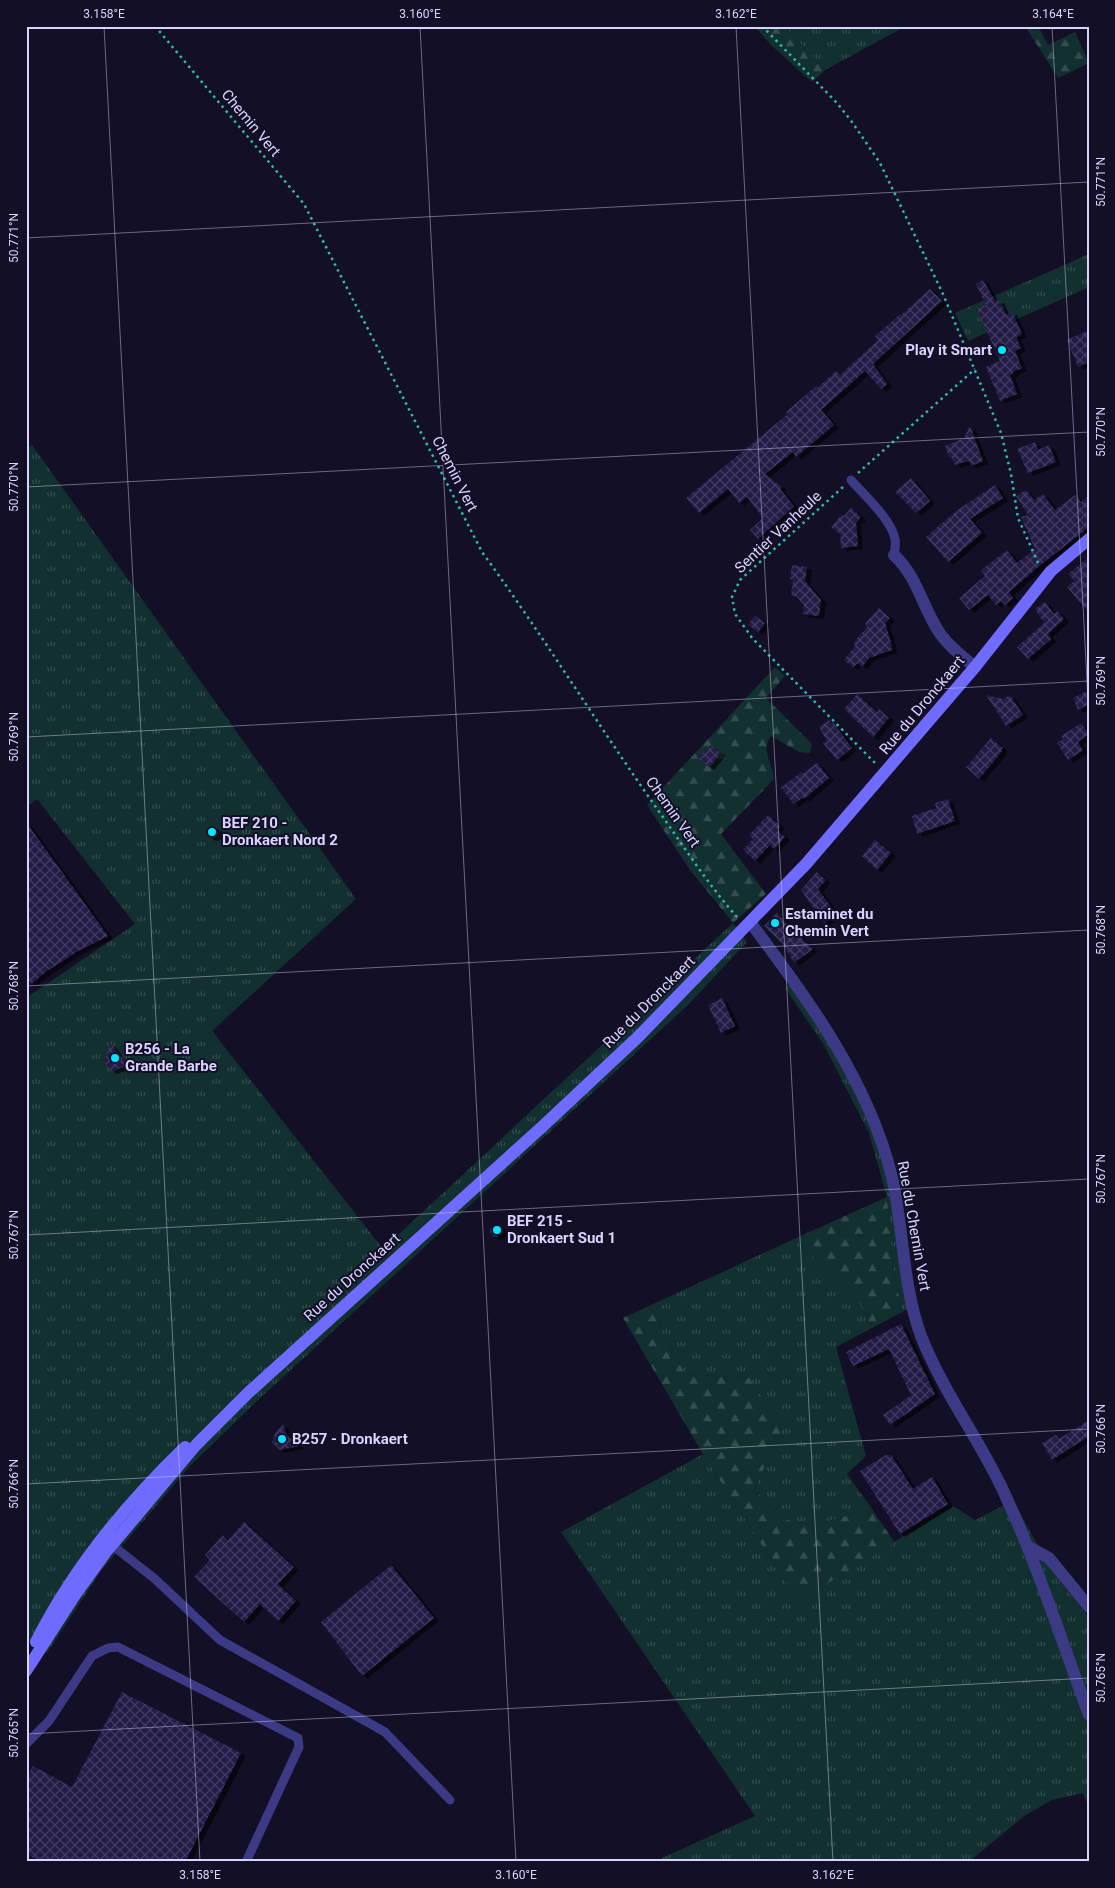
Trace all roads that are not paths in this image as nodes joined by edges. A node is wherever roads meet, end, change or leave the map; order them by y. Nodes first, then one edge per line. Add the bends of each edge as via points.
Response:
1 (850, 480) road end
2 (1089, 539) edge
3 (894, 555) joint
4 (975, 667) junction
5 (748, 925) junction
6 (231, 1408) junction
7 (112, 1545) junction
8 (1027, 1546) junction
9 (1089, 1607) edge
10 (26, 1663) edge
11 (26, 1671) edge
12 (1089, 1715) edge
13 (26, 1744) edge
14 (450, 1800) dead end
15 (246, 1862) edge

1 - 3 lane via 891,528
2 - 4 main road, Rue du Dronckaert via 1046,577
3 - 4 street via 909,571 940,634
4 - 5 main road, Rue du Dronckaert via 806,864
5 - 6 main road, Rue du Dronckaert via 591,1083
5 - 8 street, Rue du Chemin Vert via 824,1028 861,1091 891,1175 906,1276 918,1328 938,1372 999,1482
6 - 7 main road, Rue du Dronckaert
6 - 10 main road, Rue du Dronckaert via 174,1458 98,1542 64,1593
7 - 11 main road, Rue du Dronckaert
7 - 14 lane via 220,1640 385,1732
8 - 9 street via 1049,1558
8 - 12 street, Rue du Chemin Vert
13 - 15 lane via 49,1721 92,1656 118,1647 298,1738 299,1747

